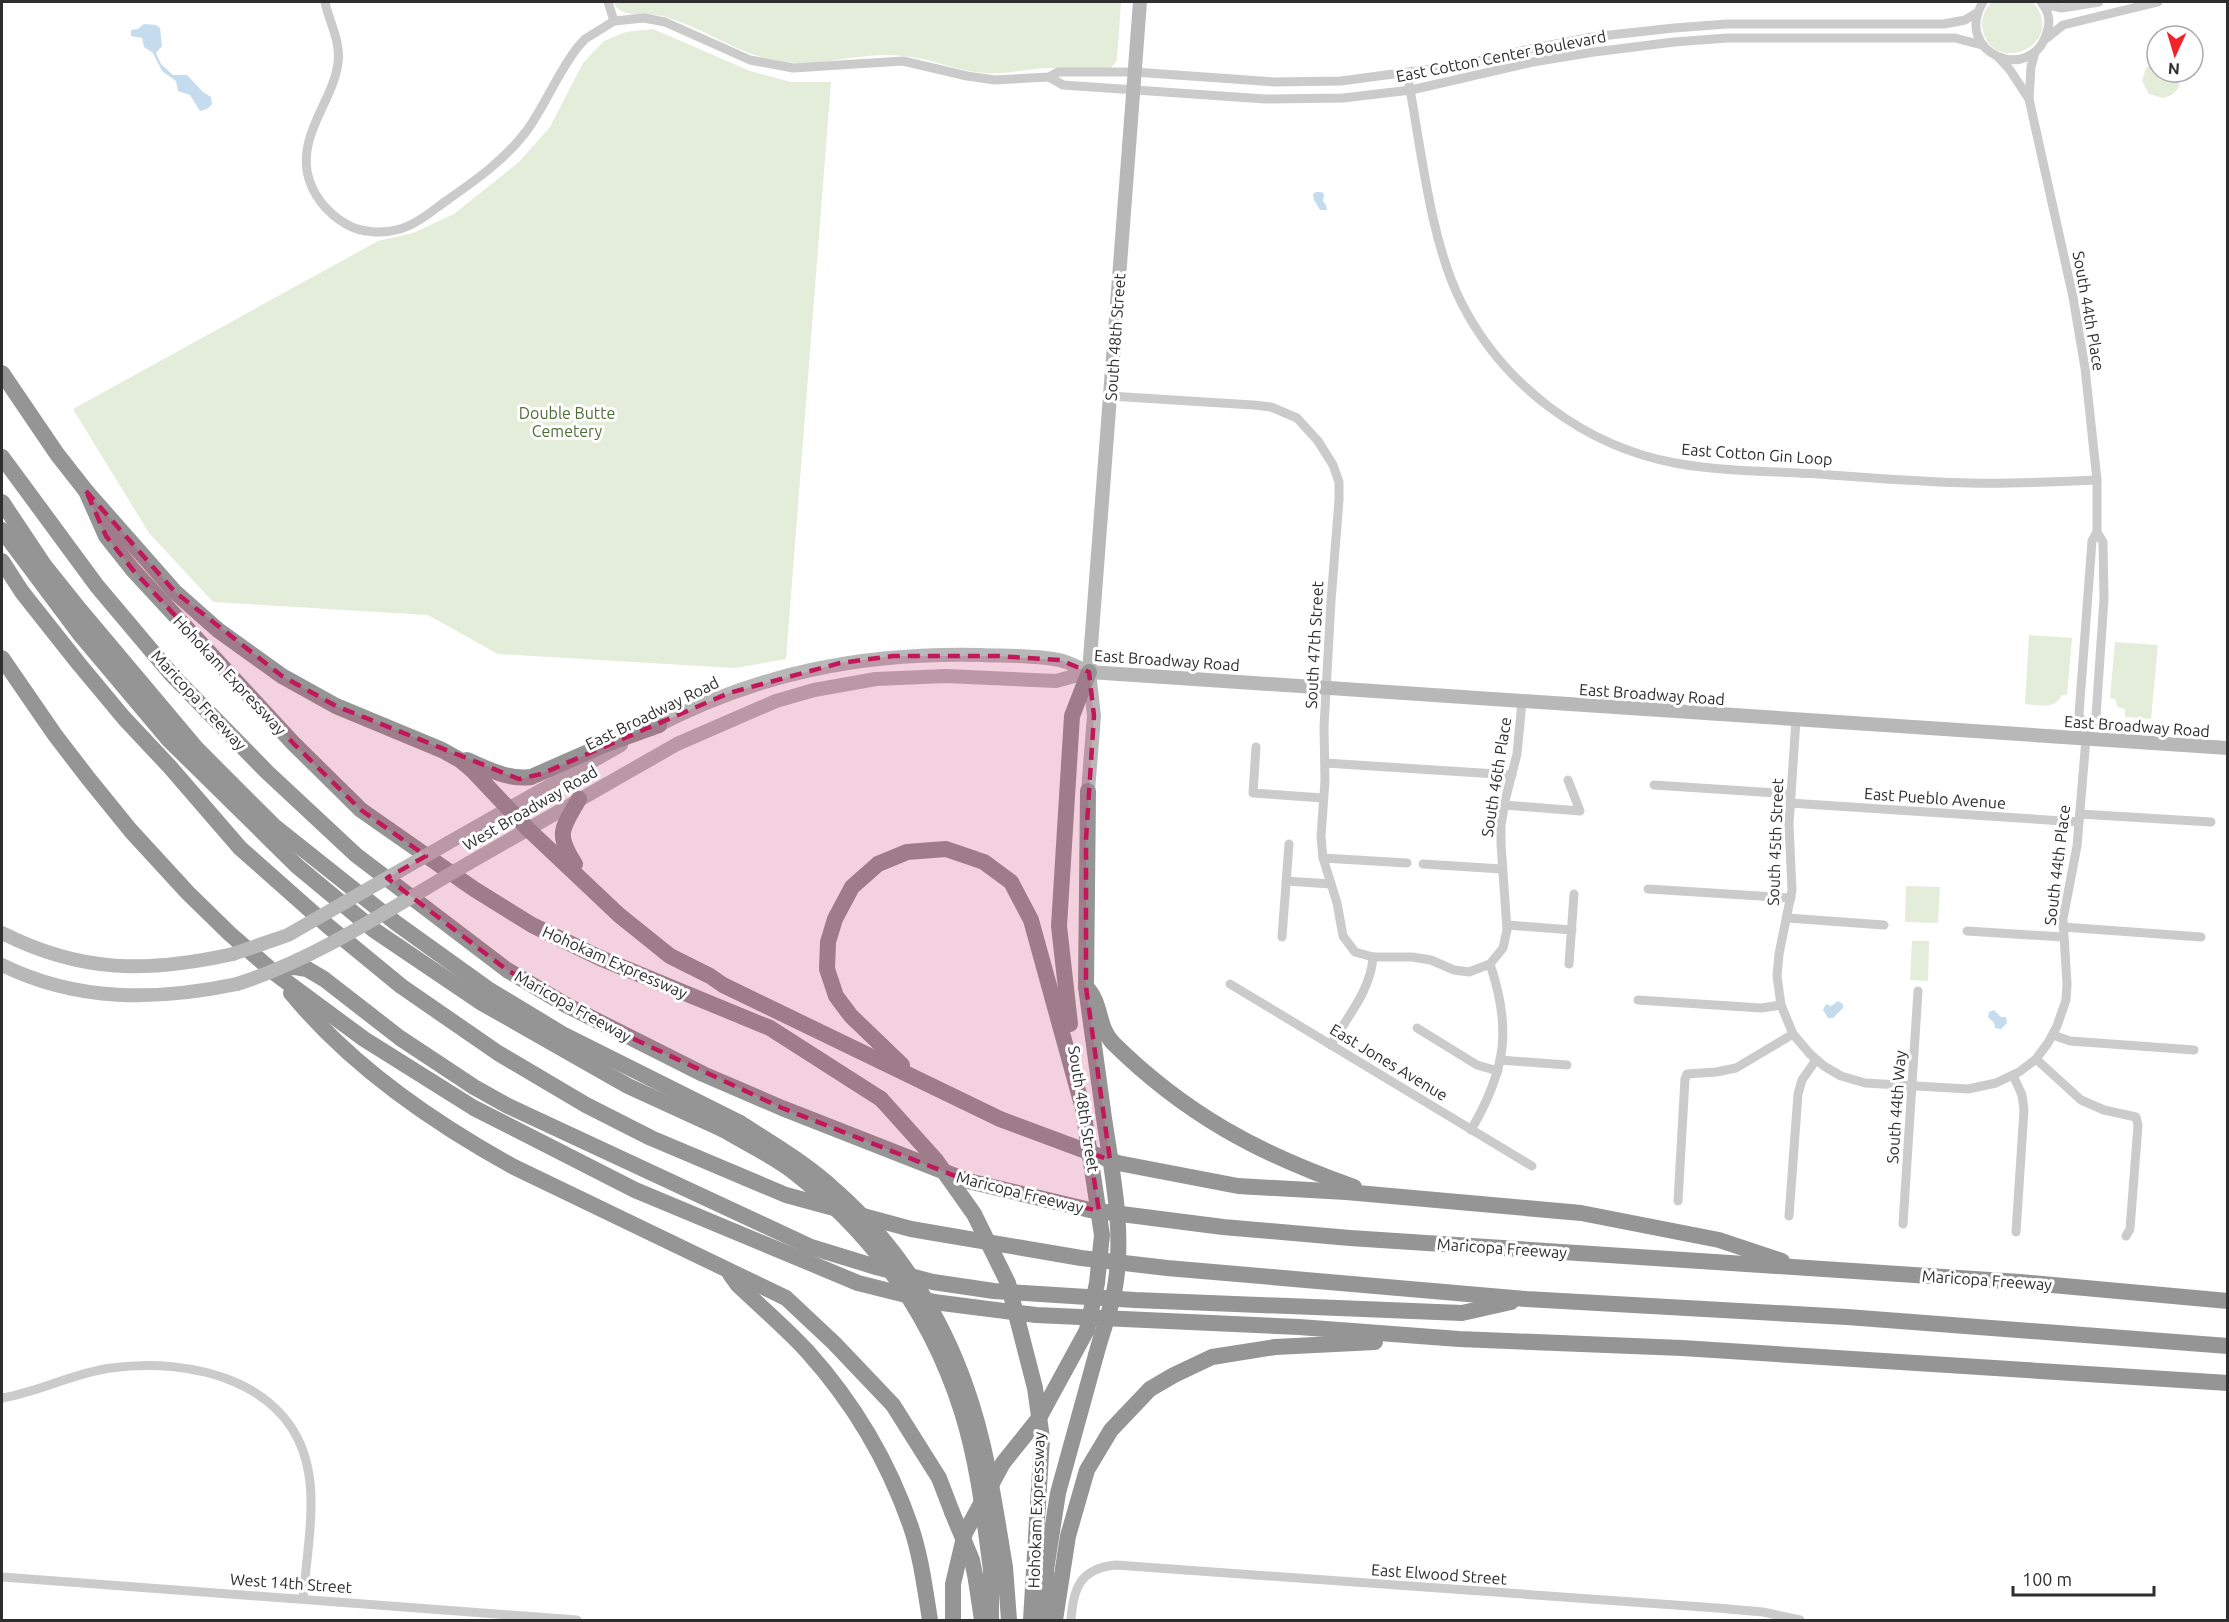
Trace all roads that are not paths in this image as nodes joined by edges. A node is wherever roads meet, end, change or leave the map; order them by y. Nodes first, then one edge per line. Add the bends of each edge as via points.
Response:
1 (325, 2) edge
2 (608, 2) edge
3 (1140, 2) edge
4 (1983, 2) edge
5 (2099, 2) edge
6 (2158, 2) edge
7 (2042, 3) edge
8 (1978, 12) junction
9 (614, 21) junction
10 (1897, 25) junction
11 (1814, 38) junction
12 (2045, 40) junction
13 (1982, 45) junction
14 (2035, 52) junction
15 (1999, 58) junction
16 (1134, 72) junction
17 (1407, 74) junction
18 (1049, 77) junction
19 (1133, 89) junction
20 (1411, 90) junction
21 (2029, 99) junction
22 (2, 373) edge
23 (1110, 396) junction
24 (2, 457) edge
25 (2097, 480) junction
26 (86, 491) junction
27 (2, 501) edge
28 (2, 530) edge
29 (2097, 532) junction
30 (2, 561) edge
31 (2, 658) edge
32 (1089, 672) junction
33 (1328, 688) junction
34 (1522, 702) junction
35 (1796, 720) junction
36 (659, 725) junction
37 (2086, 739) junction
38 (1256, 747) dead end
39 (2228, 748) edge
40 (442, 750) junction
41 (1325, 763) junction
42 (1512, 775) junction
43 (1568, 780) dead end
44 (1654, 785) dead end
45 (1088, 790) joint
46 (1323, 798) junction
47 (579, 799) junction
48 (1790, 799) junction
49 (1504, 805) junction
50 (509, 808) junction
51 (2079, 818) junction
52 (2211, 822) dead end
53 (528, 829) junction
54 (1289, 844) dead end
55 (1323, 858) junction
56 (1407, 863) dead end
57 (1423, 864) dead end
58 (1502, 869) junction
59 (1286, 881) junction
60 (1331, 884) junction
61 (588, 885) junction
62 (1648, 889) dead end
63 (1574, 894) dead end
64 (1791, 898) junction
65 (1787, 918) junction
66 (1507, 925) junction
67 (1884, 925) dead end
68 (1572, 930) junction
69 (1966, 931) dead end
70 (2063, 932) junction
71 (2, 933) edge
72 (1282, 937) dead end
73 (2201, 937) dead end
74 (1373, 957) junction
75 (2, 964) edge
76 (1490, 964) junction
77 (1569, 964) dead end
78 (280, 971) junction
79 (1230, 984) dead end
80 (1086, 987) junction
81 (1918, 991) dead end
82 (1638, 1000) dead end
83 (1781, 1005) junction
84 (1417, 1029) dead end
85 (1793, 1034) junction
86 (2053, 1035) junction
87 (1331, 1045) junction
88 (2194, 1050) dead end
89 (2036, 1059) junction
90 (1500, 1060) junction
91 (1816, 1060) junction
92 (1568, 1065) dead end
93 (1498, 1071) junction
94 (2013, 1075) junction
95 (917, 1078) junction
96 (1912, 1087) junction
97 (1083, 1109) junction
98 (732, 1127) junction
99 (1471, 1130) junction
100 (1532, 1166) dead end
101 (1379, 1195) junction
102 (1678, 1201) dead end
103 (1789, 1216) dead end
104 (1903, 1224) dead end
105 (2016, 1232) dead end
106 (2126, 1236) dead end
107 (1805, 1269) junction
108 (729, 1271) junction
109 (1526, 1299) junction
110 (2228, 1301) edge
111 (1459, 1339) junction
112 (2228, 1346) edge
113 (2228, 1383) edge
114 (2, 1398) edge
115 (2, 1577) edge
116 (303, 1598) junction
117 (538, 1619) edge
118 (577, 1620) edge
119 (930, 1620) edge
120 (953, 1620) edge
121 (982, 1620) edge
122 (992, 1620) edge
123 (1009, 1620) edge
124 (1031, 1620) edge
125 (1046, 1620) edge
126 (1055, 1620) edge
127 (1071, 1620) edge
128 (1800, 1620) edge

1 - 9 street via 337,41 338,64 310,136 307,171 320,201 333,215 351,227 376,232 399,229 424,217 505,156 527,131 577,48
2 - 9 street
3 - 16 main road, South 48th Street
4 - 8 street
5 - 7 street via 2062,8
6 - 12 street via 2063,26
7 - 12 street via 2049,21
8 - 10 street, East Cotton Center Boulevard via 1953,23
8 - 13 street via 1976,28
9 - 18 street via 644,18 665,22 742,57 786,67 903,61 981,79
10 - 11 street via 1875,31 1828,30
10 - 17 street, East Cotton Center Boulevard via 1727,24 1664,29 1592,37
11 - 13 street, East Cotton Center Boulevard via 1956,38
11 - 20 street, East Cotton Center Boulevard via 1701,40 1594,52
12 - 14 street
13 - 15 street, East Cotton Center Boulevard
14 - 15 street via 2020,59
14 - 21 street, South 44th Place
15 - 21 street, South 44th Place
16 - 17 street, East Cotton Center Boulevard via 1301,83
16 - 18 street, East Cotton Center Boulevard via 1058,72
16 - 19 main road, South 48th Street
17 - 20 street, East Cotton Gin Loop
18 - 19 street, East Cotton Center Boulevard via 1062,85
19 - 20 street, East Cotton Center Boulevard via 1288,100
19 - 23 main road, South 48th Street
20 - 25 street, East Cotton Gin Loop via 1439,235 1461,301 1477,331 1513,375 1555,412 1584,431 1616,446 1695,466 1973,483
21 - 25 street, South 44th Place via 2073,297 2087,380
22 - 26 highway, Hohokam Expressway
23 - 32 main road, South 48th Street
23 - 33 street, South 47th Street via 1271,407 1297,418 1318,441 1339,482
24 - 107 highway, Maricopa Freeway via 97,586 172,675 275,780 356,855 507,970 566,1005 703,1074 968,1181 1090,1210 1350,1238
25 - 29 street, South 44th Place
26 - 40 highway via 175,592 254,657 336,706
26 - 124 highway, Hohokam Expressway, bridge via 106,536 133,570 292,743 361,810 532,926 770,1028 881,1099 934,1159 974,1214 1008,1283 1035,1388 1042,1438
27 - 98 highway via 80,610 196,748 274,826 396,923 488,989
28 - 98 highway via 79,633 169,740 339,902 482,1003 628,1086
29 - 37 street, South 44th Place via 2092,541 2079,711
29 - 37 street, South 44th Place via 2103,542 2103,611 2096,716
30 - 109 highway via 79,664 240,848 401,986 498,1053 651,1138 786,1195 911,1229 1081,1258 1167,1268
31 - 78 highway via 54,735 131,831 230,934
32 - 33 main road, East Broadway Road
32 - 36 main road, East Broadway Road via 1060,660 946,654 893,656 840,663 766,681
32 - 45 main road, South 48th Street via 1094,716
32 - 47 main road, West Broadway Road via 1056,681 946,676 876,679 814,690 776,701 677,744
32 - 97 highway, South 48th Street via 1072,716 1059,926
33 - 34 main road, East Broadway Road
33 - 41 street, South 47th Street
34 - 35 main road, East Broadway Road
34 - 42 street, South 46th Place
35 - 37 main road, East Broadway Road
35 - 48 street, South 45th Street
36 - 40 highway via 541,774 519,779
36 - 50 main road, East Broadway Road
37 - 39 main road, East Broadway Road
37 - 51 street, South 44th Place
38 - 46 street via 1252,793
40 - 50 highway via 473,771
41 - 42 street
41 - 46 street, South 47th Street
42 - 49 street, South 46th Place
43 - 49 street via 1580,811
44 - 48 street, East Pueblo Avenue
45 - 80 highway, South 48th Street
46 - 55 street, South 47th Street
47 - 53 main road, West Broadway Road
47 - 61 highway via 563,827 562,837 564,847
48 - 51 street, East Pueblo Avenue
48 - 64 street, South 45th Street
49 - 58 street, South 46th Place
50 - 53 highway
50 - 71 main road, East Broadway Road, bridge via 288,935 232,954 171,965 107,966 43,951
51 - 52 street, East Pueblo Avenue
51 - 70 street, South 44th Place
53 - 61 highway
53 - 78 main road, West Broadway Road, bridge
54 - 59 street
55 - 56 street
55 - 60 street, South 47th Street
57 - 58 street
58 - 66 street, South 46th Place
59 - 60 street
59 - 72 street
60 - 74 street, South 47th Street via 1345,940 1359,955
61 - 95 highway via 670,956
62 - 64 street
63 - 68 street
64 - 65 street, South 45th Street
65 - 67 street
65 - 83 street, South 45th Street via 1777,969
66 - 68 street
66 - 76 street, South 46th Place via 1505,944
68 - 77 street
69 - 70 street
70 - 73 street
70 - 86 street, South 44th Place via 2067,992
74 - 76 street via 1419,958 1464,972
74 - 87 street via 1367,985
75 - 78 main road, West Broadway Road, bridge via 50,985 123,997 237,984
76 - 90 street via 1502,1011
78 - 108 highway via 313,1020 370,1071 471,1143
78 - 109 highway via 308,969 400,1038 508,1106 811,1246 876,1268 933,1282 1004,1291 1271,1306 1462,1313
78 - 111 highway via 364,1039 474,1108 635,1190 858,1283 934,1302 1036,1315
79 - 87 street, East Jones Avenue
80 - 101 highway via 1095,995 1104,1030 1112,1042 1191,1109 1221,1129 1300,1167
80 - 125 highway, South 48th Street, bridge via 1114,1188 1118,1239 1115,1287 1056,1502 1046,1570
81 - 96 street, South 44th Way
82 - 83 street via 1761,1008
83 - 85 street, South 45th Street
84 - 93 street via 1477,1065
85 - 91 street, South 45th Street
85 - 102 street via 1736,1068 1687,1074
86 - 88 street via 2070,1041
86 - 89 street, South 44th Place
87 - 99 street, East Jones Avenue
89 - 94 street, South 44th Place
89 - 106 street via 2088,1104 2136,1117 2130,1229
90 - 92 street
90 - 93 street
91 - 96 street, South 45th Street via 1856,1081
91 - 103 street via 1802,1080 1798,1094
93 - 99 street
94 - 96 street, South 44th Place via 1968,1089
94 - 105 street via 2024,1103
95 - 97 highway via 851,1016 836,996 827,969 828,942 852,886 878,864 907,852 946,849 984,862 1011,882 1031,920
95 - 101 highway via 999,1119 1118,1163 1238,1186
96 - 104 street, South 44th Way
97 - 120 highway, South 48th Street, bridge via 1102,1235 1087,1330 1039,1419 1004,1463 965,1533 953,1584
98 - 122 highway, bridge via 794,1172 857,1227 899,1279 937,1346 962,1412 978,1482 991,1569
98 - 123 highway, bridge via 788,1153 836,1191 902,1263 943,1331 968,1390 986,1457 1005,1567
99 - 100 street, East Jones Avenue
101 - 107 highway via 1581,1213 1719,1240
107 - 110 highway, Maricopa Freeway via 2020,1282
108 - 119 highway via 738,1285 807,1351 852,1408 884,1462 911,1527
108 - 121 highway, bridge via 786,1298 893,1405 939,1478 972,1560
109 - 112 highway via 1847,1317
111 - 113 highway via 1682,1348
111 - 126 highway via 1275,1347 1212,1357 1150,1389 1111,1430 1087,1470 1068,1536
114 - 116 street via 110,1368 138,1366 178,1367 243,1385 274,1407 305,1457 311,1496
115 - 116 street, West 14th Street
116 - 117 street, West 14th Street
117 - 118 street, West 14th Street
127 - 128 street, East Elwood Street via 1073,1597 1081,1581 1100,1568 1116,1565 1717,1608

